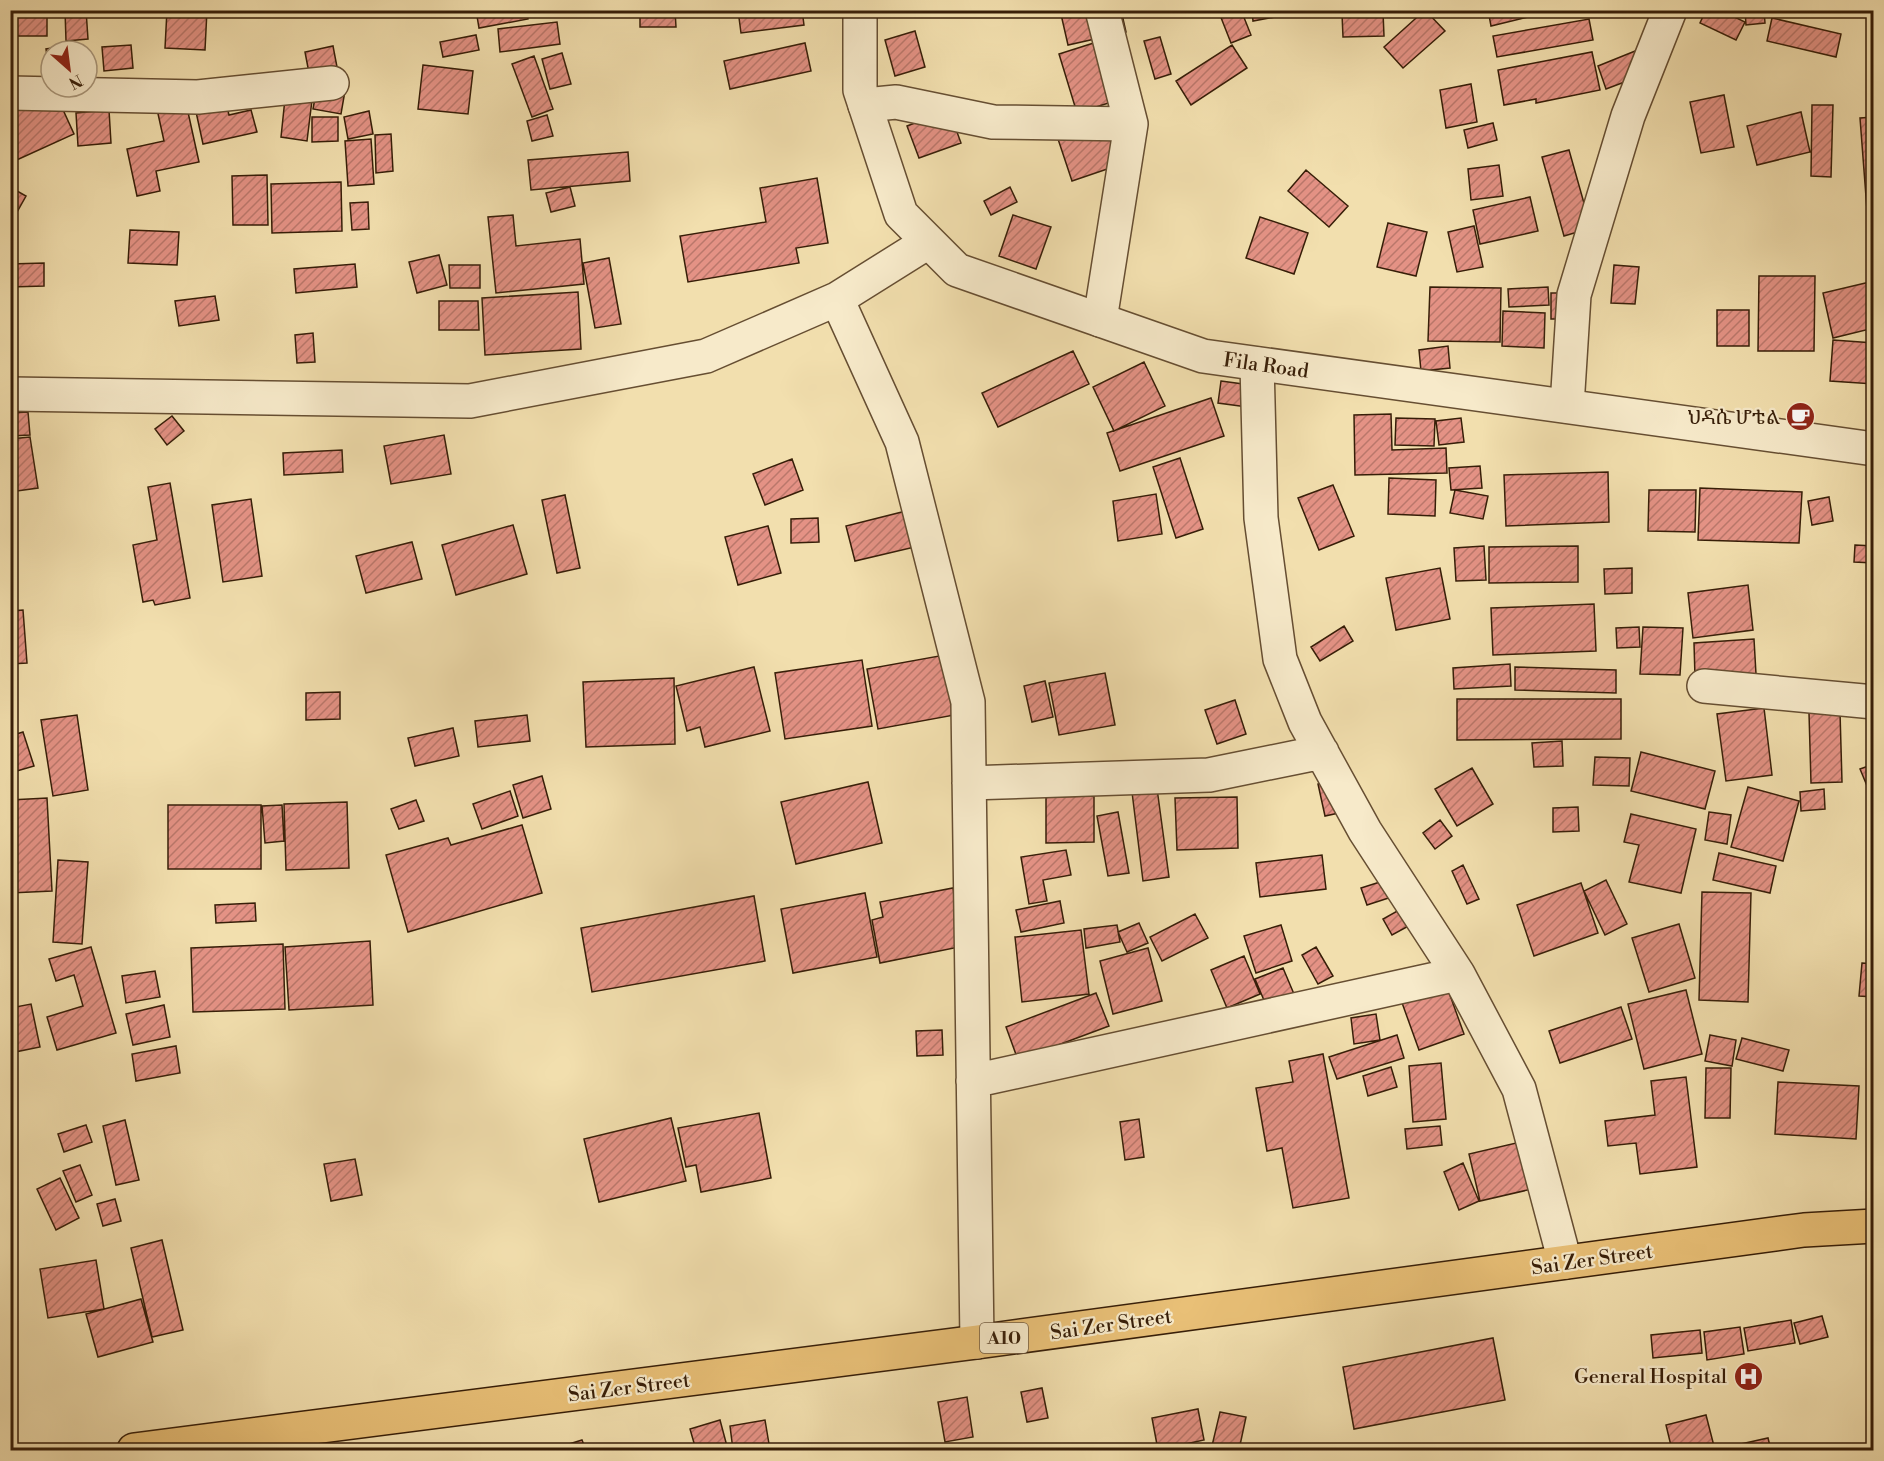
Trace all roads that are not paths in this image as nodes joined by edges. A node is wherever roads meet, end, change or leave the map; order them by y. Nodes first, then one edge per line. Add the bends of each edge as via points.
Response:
1 (860, 10) edge
2 (1102, 10) edge
3 (1670, 10) edge
4 (332, 83) dead end
5 (10, 93) edge
6 (865, 105) junction
7 (1131, 124) junction
8 (928, 242) junction
9 (837, 298) junction
10 (1100, 320) junction
11 (1257, 364) junction
12 (10, 394) edge
13 (1567, 406) junction
14 (1874, 448) edge
15 (1704, 686) dead end
16 (1874, 702) edge
17 (1322, 752) junction
18 (969, 783) junction
19 (1458, 974) junction
20 (973, 1081) junction
21 (1874, 1226) edge
22 (1565, 1262) junction
23 (977, 1342) junction
24 (134, 1450) edge

1 - 6 street, Fila Road via 860,90
2 - 7 street
3 - 13 street via 1628,116 1574,295
4 - 5 street via 198,98
6 - 7 street via 896,102 993,122
6 - 8 street, Fila Road via 901,214
7 - 10 street
8 - 9 street
8 - 10 street, Fila Road via 957,270
9 - 12 street via 706,356 470,401
9 - 18 street via 902,442 968,702
10 - 11 street, Fila Road via 1203,356
11 - 13 street, Fila Road
11 - 17 street via 1261,518 1280,659 1305,722
13 - 14 street, Fila Road
15 - 16 street
17 - 18 street via 1209,775
17 - 19 street via 1365,831
18 - 20 street
19 - 20 street
19 - 22 street via 1519,1089
20 - 23 street
21 - 22 highway, Sai Zer Street / A10 via 1804,1230
22 - 23 highway, Sai Zer Street / A10
23 - 24 highway, Sai Zer Street / A10

